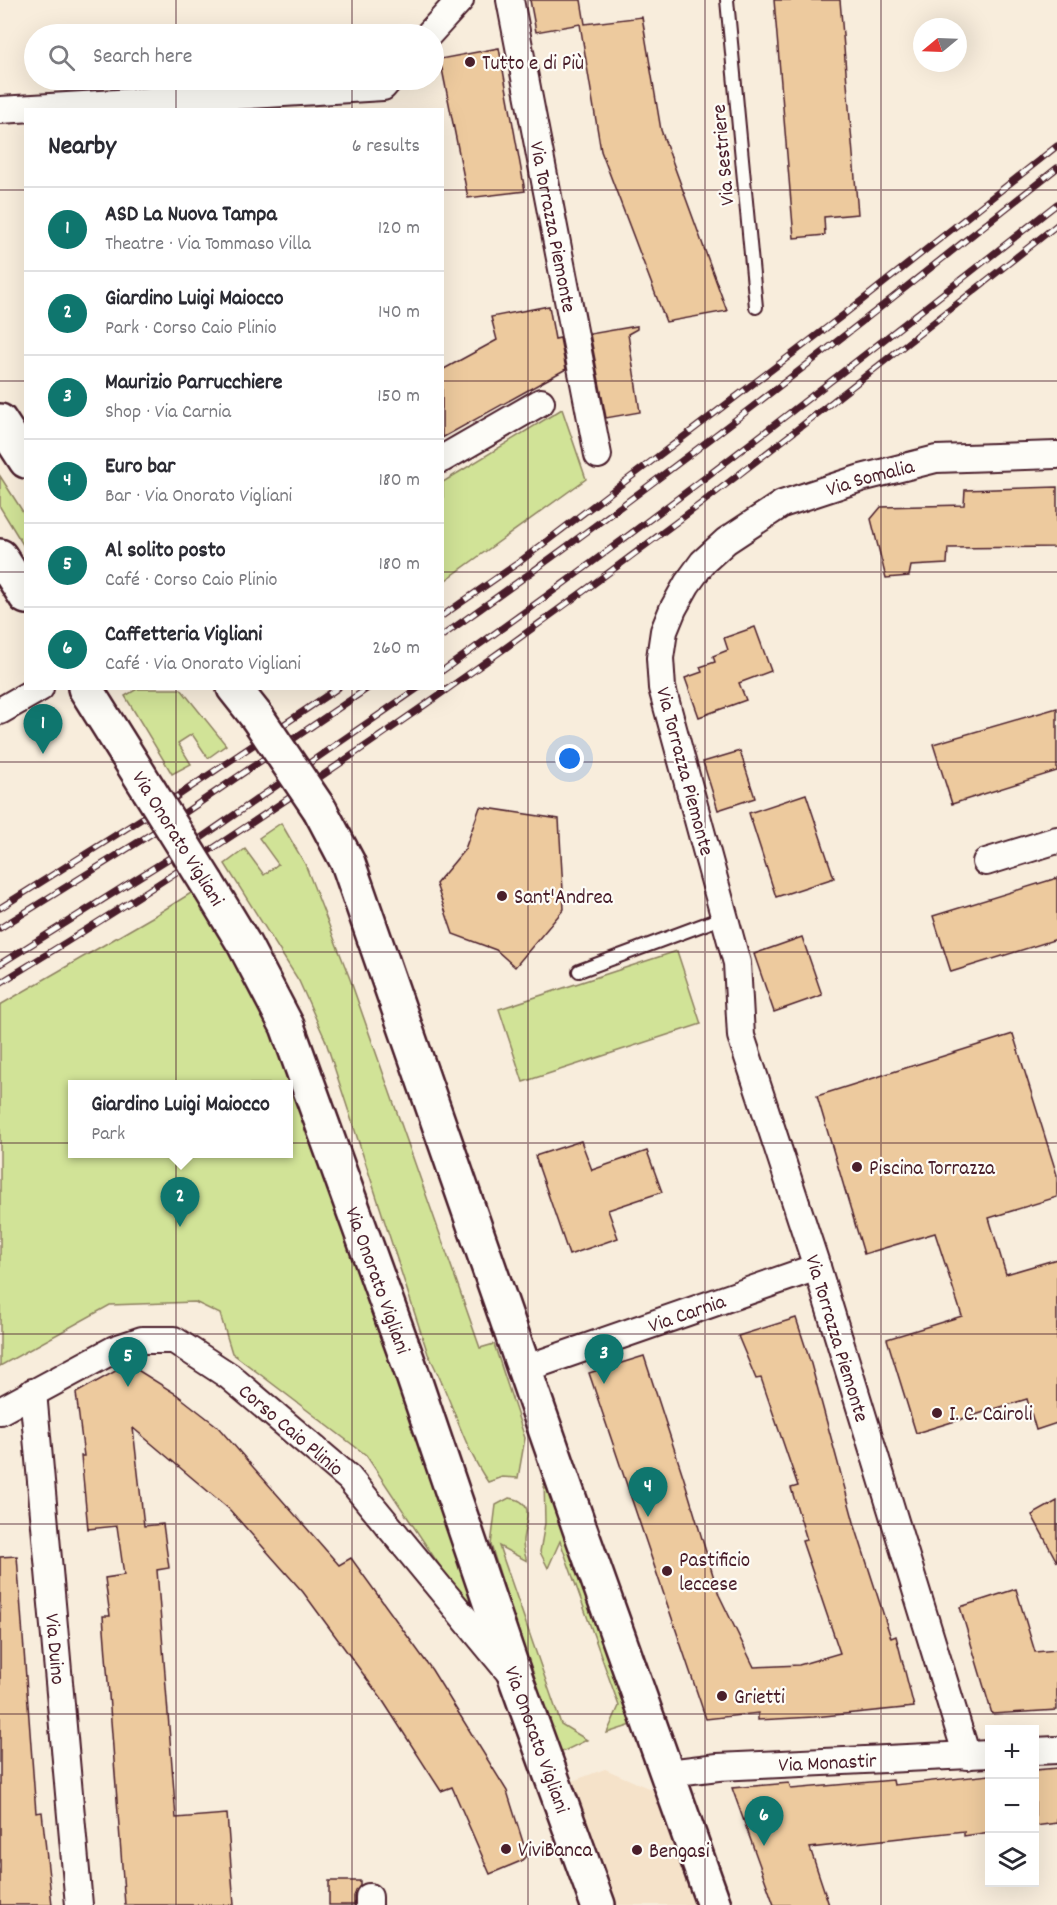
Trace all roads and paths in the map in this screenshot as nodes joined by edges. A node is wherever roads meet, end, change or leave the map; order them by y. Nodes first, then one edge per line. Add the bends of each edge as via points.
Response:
1 (460, 0) edge
2 (510, 0) edge
3 (727, 0) edge
4 (438, 24) edge
5 (333, 90) edge
6 (33, 108) edge
7 (24, 109) edge
8 (0, 110) edge
9 (756, 307) dead end
10 (541, 402) dead end
11 (0, 421) edge
12 (598, 455) dead end
13 (1057, 455) edge
14 (24, 458) edge
15 (444, 458) edge
16 (0, 556) edge
17 (703, 562) joint
18 (24, 594) edge
19 (37, 690) edge
20 (86, 690) edge
21 (236, 690) edge
22 (0, 711) edge
23 (1057, 840) edge
24 (986, 862) dead end
25 (724, 917) junction
26 (579, 971) dead end
27 (817, 1267) junction
28 (524, 1369) junction
29 (33, 1392) junction
30 (0, 1411) edge
31 (517, 1682) junction
32 (1057, 1750) edge
33 (1039, 1751) edge
34 (978, 1755) edge
35 (668, 1773) junction
36 (79, 1905) edge
37 (598, 1905) edge
38 (714, 1905) edge

1 - 4 street
2 - 12 street, Via Torrazza Piemonte
3 - 9 lane, Via Sestriere
5 - 6 street
7 - 8 street
10 - 15 street
11 - 14 main road
13 - 17 street, Via Somalia via 936,459 861,478 782,504 726,541
16 - 18 main road
17 - 25 street, Via Torrazza Piemonte via 664,631 662,688
19 - 22 street
20 - 31 main road, Via Onorato Vigliani, bridge via 244,944 286,1026 410,1368
21 - 28 main road, bridge via 320,810 348,863
23 - 24 street
25 - 26 lane
25 - 27 street, Via Torrazza Piemonte via 737,963 741,1036
27 - 28 street, Via Carnia
27 - 34 street, Via Torrazza Piemonte
28 - 35 main road
29 - 30 street, Corso Caio Plinio
29 - 31 street, Corso Caio Plinio via 115,1349 142,1340 174,1340 229,1376 349,1478
29 - 36 street, Via Duino
31 - 37 main road, Via Onorato Vigliani
32 - 33 street
34 - 35 street, Via Monastir via 718,1767
35 - 38 main road

